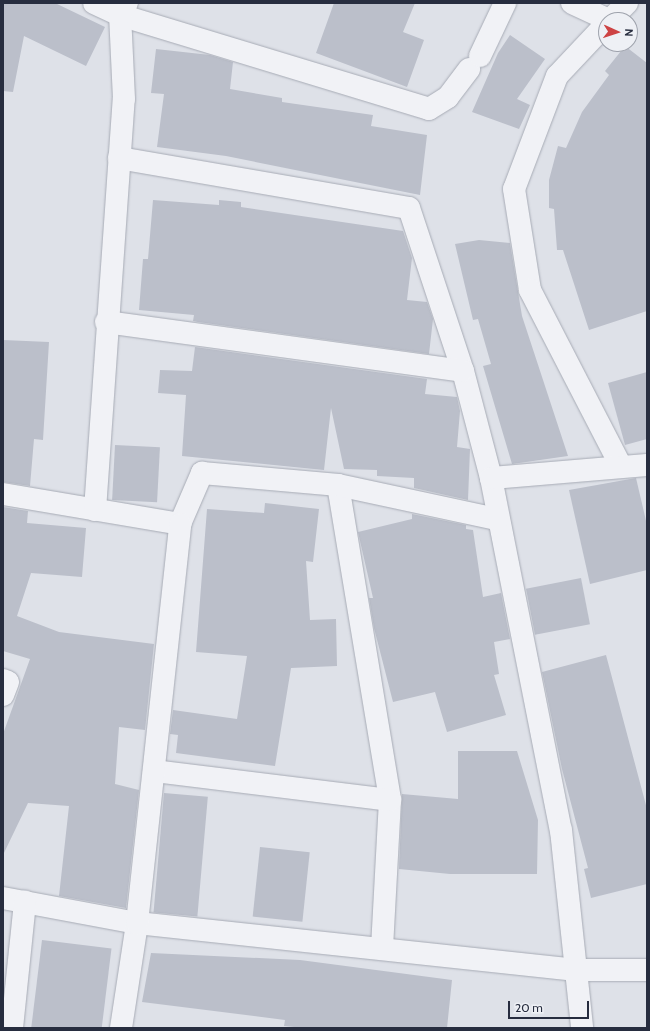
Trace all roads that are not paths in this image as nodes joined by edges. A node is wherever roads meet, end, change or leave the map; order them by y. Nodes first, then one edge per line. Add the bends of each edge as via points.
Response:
1 (94, 3) edge
2 (505, 3) edge
3 (572, 3) edge
4 (626, 3) edge
5 (123, 9) edge
6 (618, 12) edge
7 (598, 15) edge
8 (598, 32) edge
9 (119, 158) junction
10 (106, 322) junction
11 (463, 371) junction
12 (620, 464) junction
13 (646, 468) edge
14 (491, 478) junction
15 (338, 484) junction
16 (3, 494) edge
17 (95, 510) junction
18 (497, 519) junction
19 (180, 524) junction
20 (3, 680) edge
21 (3, 695) edge
22 (154, 771) junction
23 (390, 800) junction
24 (3, 898) edge
25 (25, 902) junction
26 (137, 923) junction
27 (382, 949) junction
28 (576, 970) junction
29 (647, 970) edge
30 (12, 1028) edge
31 (121, 1028) edge
32 (582, 1028) edge

1 - 5 street
2 - 5 street via 475,62 448,97 429,109
3 - 7 street
4 - 6 street
5 - 9 street via 124,99
8 - 12 street via 556,76 514,189 530,290
9 - 10 street
9 - 11 street via 409,208
10 - 11 street
10 - 17 street
11 - 14 street
12 - 13 street
12 - 14 street
14 - 18 street
15 - 18 street
15 - 19 street via 202,473
15 - 23 street
16 - 17 street
17 - 19 street
18 - 28 street via 561,830
19 - 22 street
20 - 21 street via 8,682
22 - 23 street
22 - 26 street
23 - 27 street
24 - 25 street
25 - 26 street
25 - 30 street
26 - 27 street
26 - 31 street
27 - 28 street
28 - 29 street
28 - 32 street

